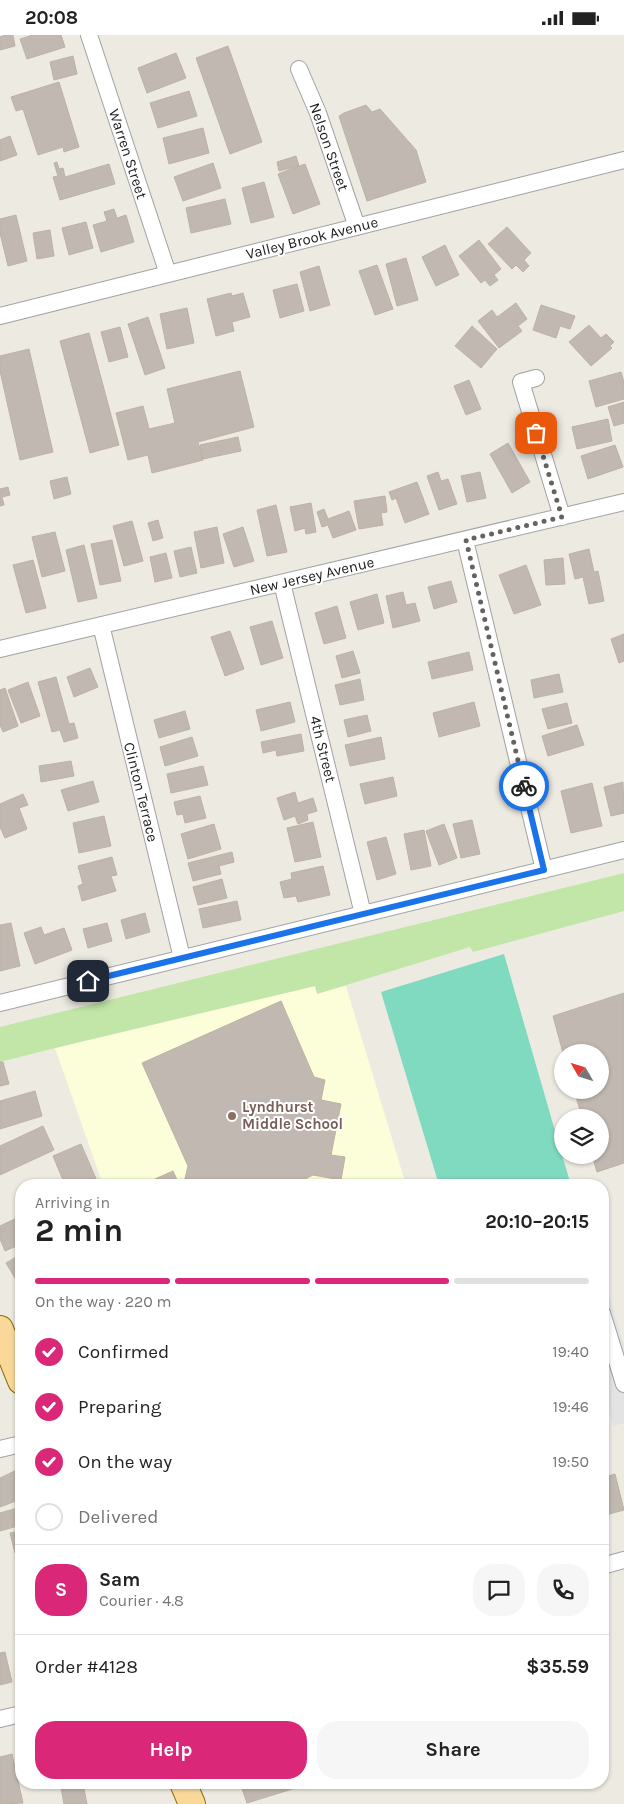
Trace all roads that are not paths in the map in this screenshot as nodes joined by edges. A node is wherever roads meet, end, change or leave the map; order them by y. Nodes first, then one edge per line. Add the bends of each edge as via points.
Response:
1 (88, 35) edge
2 (300, 69) dead end
3 (624, 160) edge
4 (357, 227) junction
5 (168, 274) junction
6 (0, 316) edge
7 (536, 378) dead end
8 (624, 502) edge
9 (562, 517) junction
10 (466, 540) junction
11 (282, 583) junction
12 (101, 625) junction
13 (0, 649) edge
14 (624, 850) edge
15 (544, 870) junction
16 (363, 914) junction
17 (182, 958) junction
18 (0, 1003) edge
19 (0, 1329) edge
20 (609, 1336) edge
21 (15, 1366) edge
22 (624, 1384) edge
23 (15, 1445) edge
24 (0, 1449) edge
25 (624, 1560) edge
26 (609, 1564) edge
27 (15, 1715) edge
28 (0, 1719) edge
29 (186, 1789) edge
30 (192, 1804) edge

1 - 5 street, Warren Street
2 - 4 street, Nelson Street
3 - 4 street, Valley Brook Avenue
4 - 5 street, Valley Brook Avenue
5 - 6 street, Valley Brook Avenue
7 - 9 street via 521,382
8 - 9 street, New Jersey Avenue
9 - 10 street, New Jersey Avenue
10 - 11 street, New Jersey Avenue
10 - 15 street
11 - 12 street, New Jersey Avenue
11 - 16 street, 4th Street
12 - 13 street, New Jersey Avenue
12 - 17 street, Clinton Terrace
14 - 15 street
15 - 16 street
16 - 17 street
17 - 18 street
19 - 21 main road
20 - 22 street
23 - 24 street
25 - 26 street
27 - 28 street
29 - 30 main road

